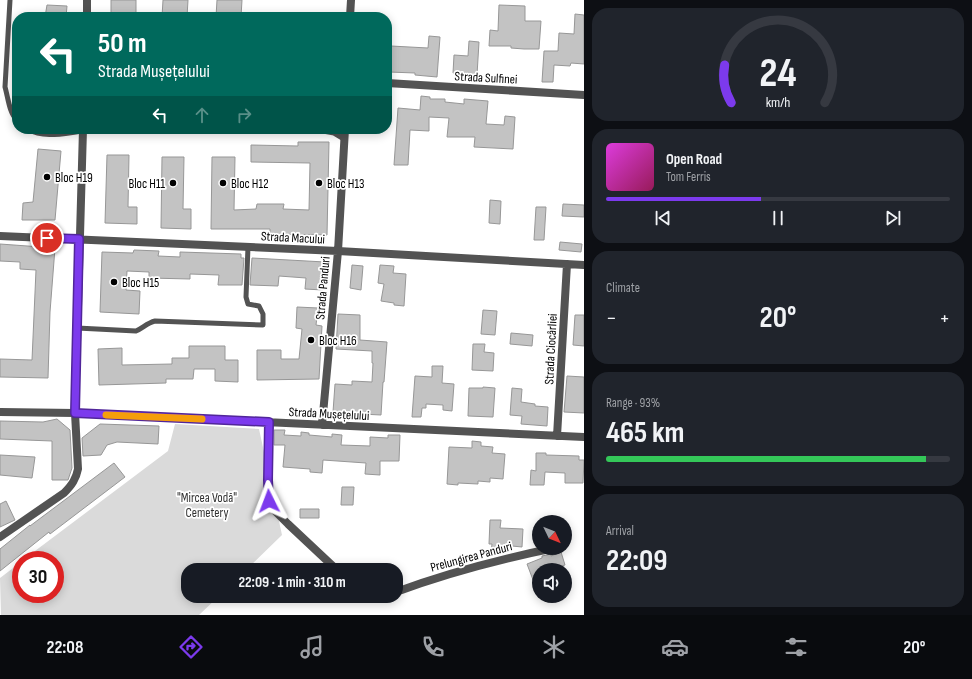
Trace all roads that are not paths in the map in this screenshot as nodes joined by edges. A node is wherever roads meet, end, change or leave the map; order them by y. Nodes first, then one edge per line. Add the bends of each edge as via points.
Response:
1 (10, 0) edge
2 (87, 0) edge
3 (351, 0) edge
4 (87, 12) edge
5 (350, 12) edge
6 (392, 83) edge
7 (3, 87) edge
8 (584, 95) edge
9 (12, 112) edge
10 (41, 134) edge
11 (53, 134) edge
12 (83, 134) edge
13 (336, 134) edge
14 (344, 134) edge
15 (344, 139) junction
16 (0, 236) edge
17 (79, 239) junction
18 (248, 247) junction
19 (338, 251) junction
20 (567, 264) junction
21 (584, 265) edge
22 (77, 328) junction
23 (0, 412) edge
24 (75, 413) junction
25 (269, 422) junction
26 (322, 425) junction
27 (557, 436) junction
28 (584, 437) edge
29 (0, 537) edge
30 (532, 552) edge
31 (330, 563) edge
32 (403, 589) edge

1 - 7 lane
2 - 4 street
3 - 5 street
6 - 8 street, Strada Sulfinei
7 - 9 lane
10 - 11 lane
12 - 17 street
13 - 15 lane
14 - 15 street, Strada Panduri
15 - 19 street, Strada Panduri
16 - 17 street, Strada Macului
17 - 18 street, Strada Macului
17 - 22 street
18 - 19 street, Strada Macului
18 - 22 lane via 246,297 248,304 259,306 263,314 263,325 155,321 136,331
19 - 20 street, Strada Macului
19 - 26 street, Strada Panduri
20 - 21 street, Strada Macului
20 - 27 street, Strada Ciocârliei
22 - 24 street
23 - 24 street, Strada Mușețelului
24 - 25 street, Strada Mușețelului
24 - 29 street via 77,477 64,493
25 - 26 street, Strada Mușețelului
25 - 31 street via 268,480 271,507
26 - 27 street, Strada Mușețelului
27 - 28 street, Strada Mușețelului
30 - 32 street, Prelungirea Panduri

